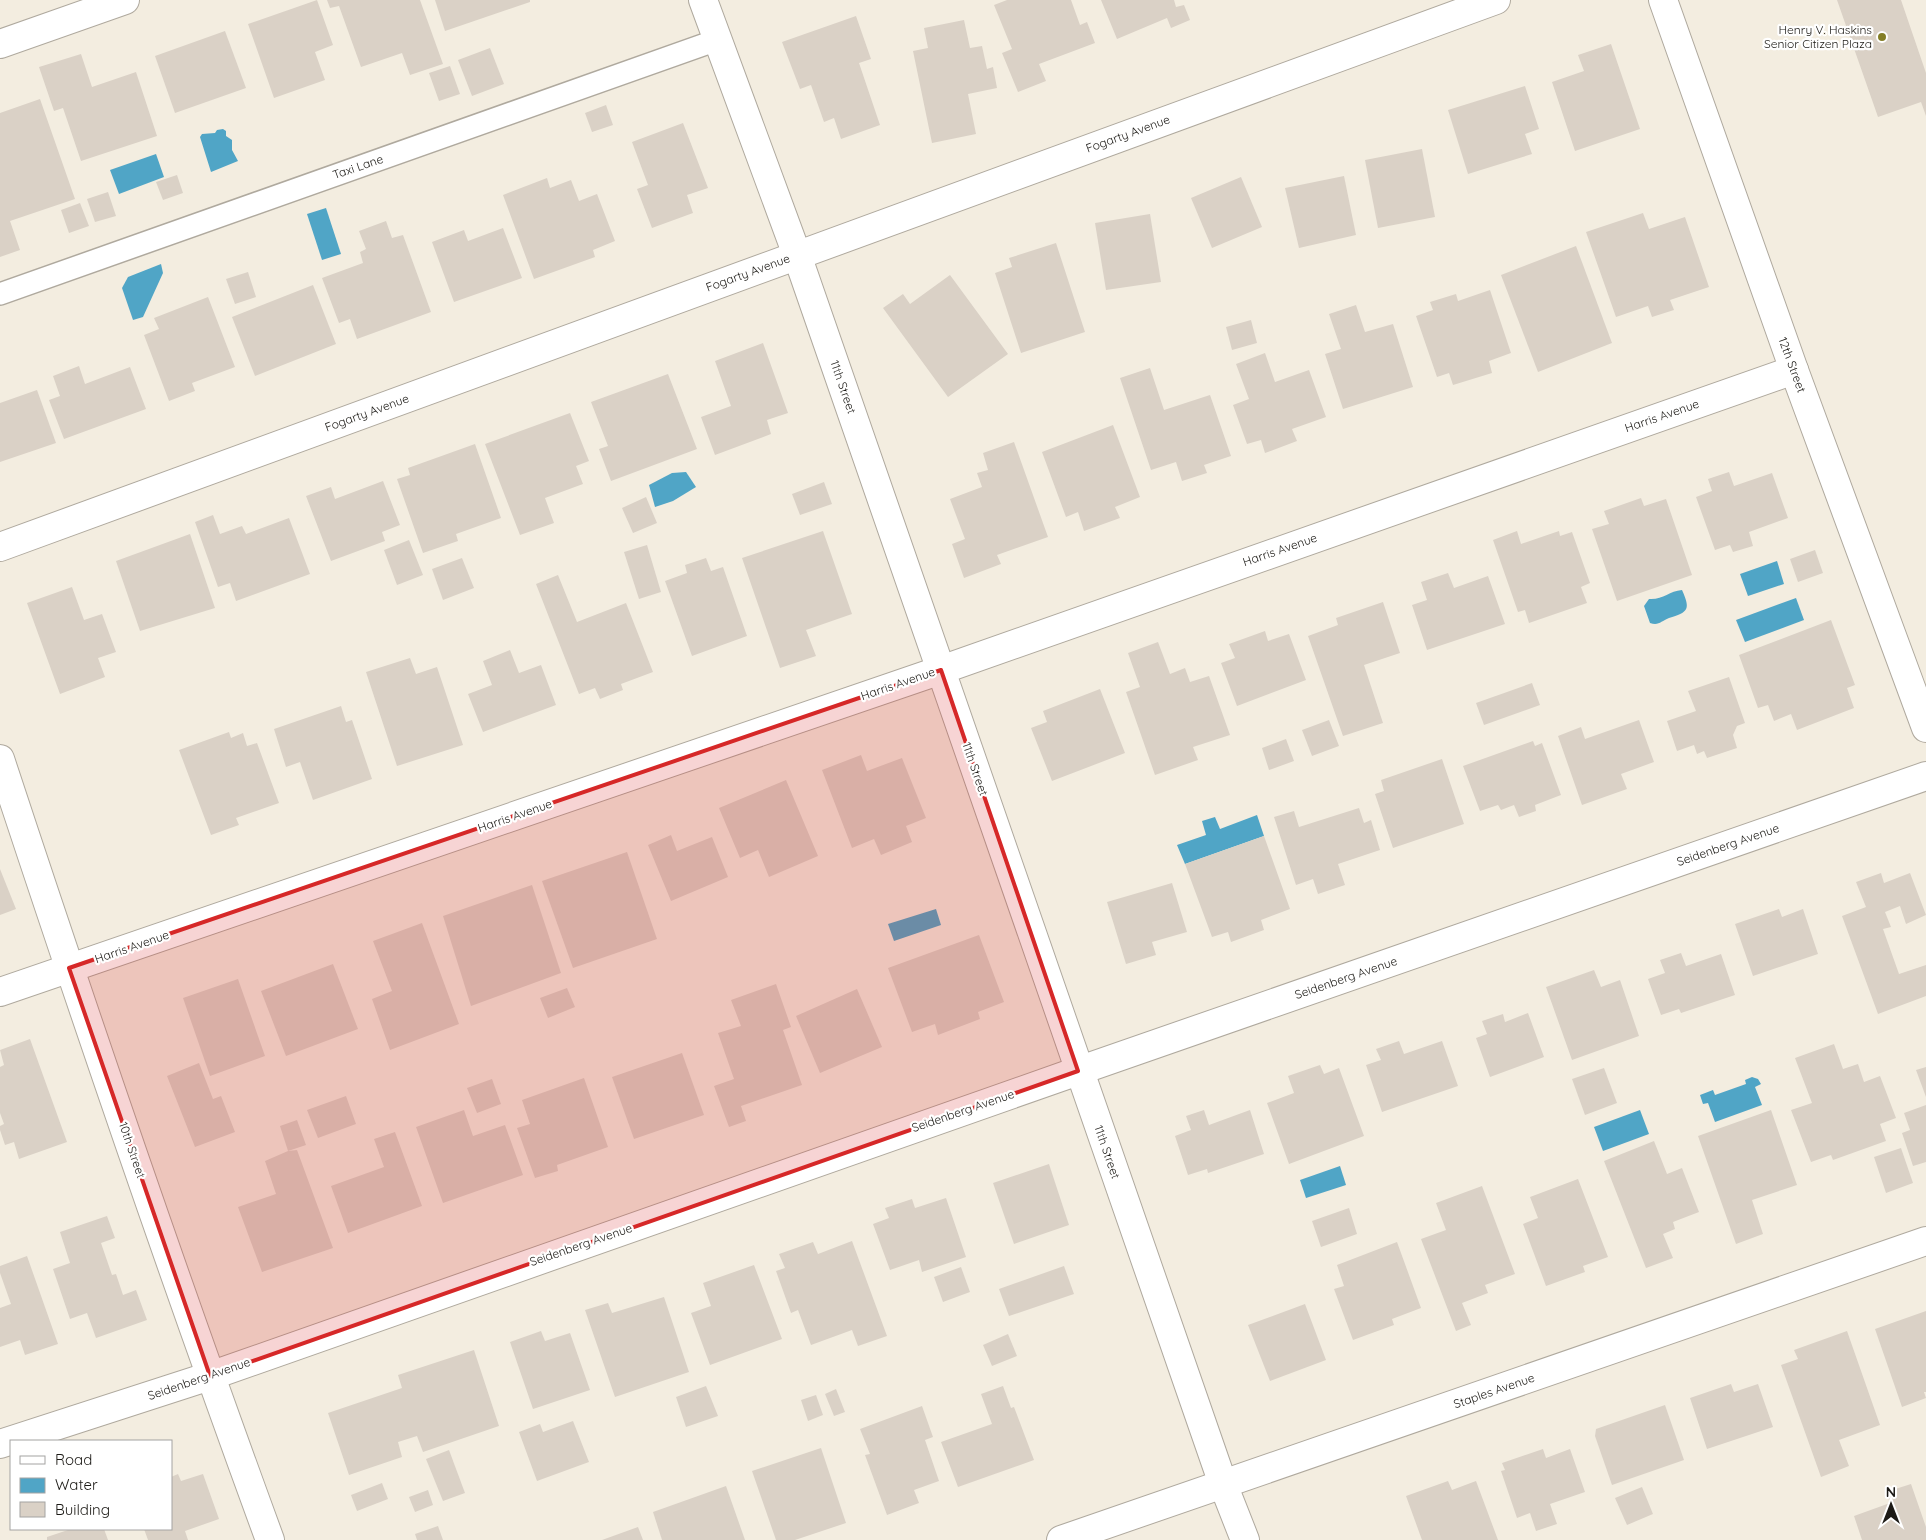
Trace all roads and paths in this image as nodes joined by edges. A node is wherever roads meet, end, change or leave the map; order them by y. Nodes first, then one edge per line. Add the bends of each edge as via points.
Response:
1 (125, 0) edge
2 (703, 0) edge
3 (1496, 0) edge
4 (1663, 0) edge
5 (717, 40) junction
6 (0, 44) edge
7 (797, 255) junction
8 (0, 294) edge
9 (1794, 370) junction
10 (0, 547) edge
11 (941, 670) junction
12 (1926, 728) edge
13 (0, 758) edge
14 (1926, 776) edge
15 (69, 968) junction
16 (0, 992) edge
17 (1078, 1071) junction
18 (1926, 1241) edge
19 (210, 1376) junction
20 (12, 1440) edge
21 (1223, 1484) junction
22 (270, 1540) edge
23 (1061, 1540) edge
24 (1244, 1540) edge

1 - 6 street
2 - 5 street, 11th Street
3 - 7 street, Fogarty Avenue
4 - 9 street, 12th Street
5 - 7 street, 11th Street
5 - 8 lane, Taxi Lane
7 - 10 street, Fogarty Avenue
7 - 11 street, 11th Street
9 - 11 street, Harris Avenue
9 - 12 street, 12th Street
11 - 15 street, Harris Avenue
11 - 17 street, 11th Street
13 - 15 street, 10th Street
14 - 17 street, Seidenberg Avenue
15 - 16 street, Harris Avenue
15 - 19 street, 10th Street
17 - 19 street, Seidenberg Avenue
17 - 21 street, 11th Street
18 - 21 street, Staples Avenue
19 - 20 street, Seidenberg Avenue
19 - 22 street, 10th Street
21 - 23 street, Staples Avenue
21 - 24 street, 11th Street

